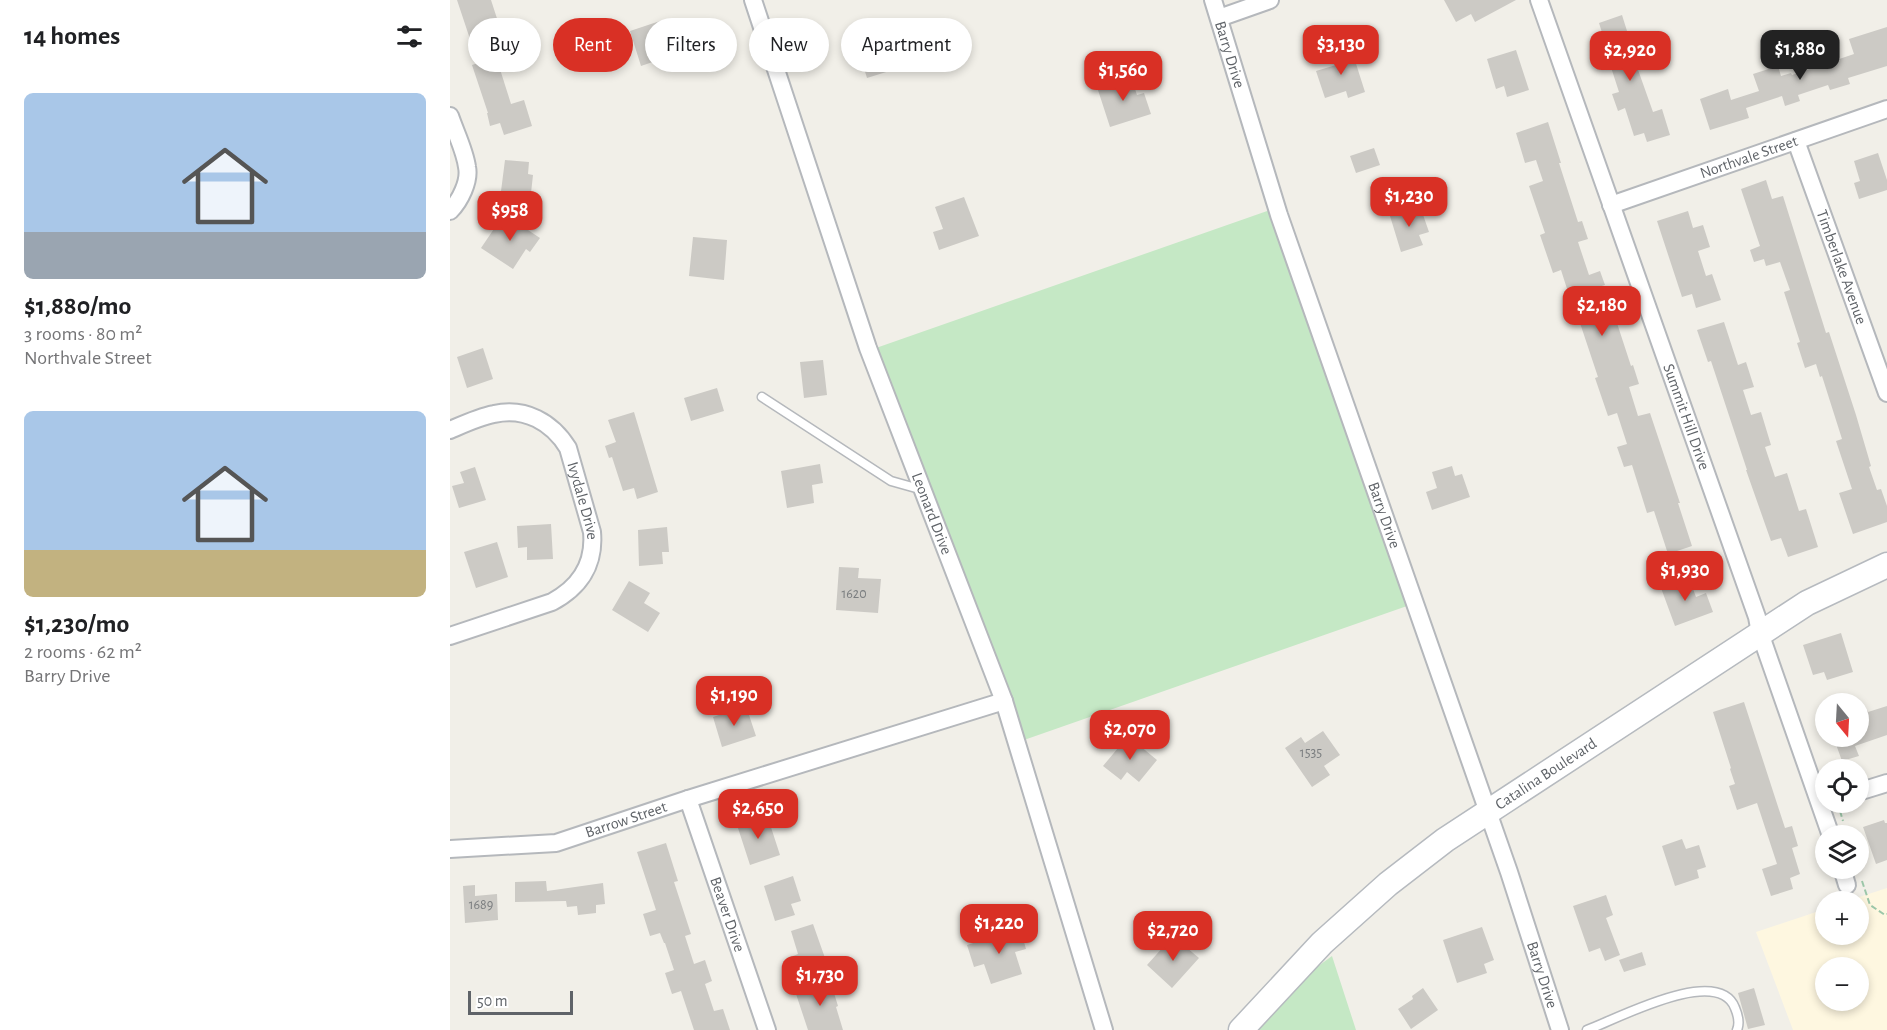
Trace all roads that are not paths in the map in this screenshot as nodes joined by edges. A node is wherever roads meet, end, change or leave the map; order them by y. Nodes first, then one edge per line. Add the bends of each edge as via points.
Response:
1 (753, 0) edge
2 (1213, 0) edge
3 (1270, 0) edge
4 (1539, 0) edge
5 (1219, 18) junction
6 (1887, 109) edge
7 (450, 116) edge
8 (1796, 141) junction
9 (1611, 205) junction
10 (450, 211) edge
11 (1887, 393) edge
12 (762, 397) dead end
13 (450, 430) edge
14 (923, 490) junction
15 (1887, 565) edge
16 (1760, 633) junction
17 (450, 636) edge
18 (1004, 701) junction
19 (1815, 778) edge
20 (1887, 783) edge
21 (1869, 789) edge
22 (688, 798) junction
23 (1487, 813) junction
24 (450, 849) edge
25 (767, 1030) edge
26 (1104, 1030) edge
27 (1241, 1030) edge
28 (1560, 1030) edge
29 (1587, 1030) edge
30 (1737, 1030) edge

1 - 14 street, Leonard Drive via 868,348
2 - 5 street, Barry Drive
3 - 5 street
4 - 9 street, Summit Hill Drive
5 - 23 street, Barry Drive via 1279,215
6 - 8 street, Northvale Street
7 - 10 street via 468,168 464,190
8 - 9 street, Northvale Street
8 - 11 street, Timberlake Avenue
9 - 16 street, Summit Hill Drive
12 - 14 lane via 891,482
13 - 17 street, Ivydale Drive via 493,414 515,412 537,417 568,448 593,545 580,580 566,594
14 - 18 street, Leonard Drive
15 - 16 street, Catalina Boulevard via 1807,603
16 - 19 street, Summit Hill Drive
16 - 23 street, Catalina Boulevard
18 - 22 street, Barrow Street
18 - 26 street, Leonard Drive
20 - 21 street
22 - 24 street, Barrow Street via 556,843
22 - 25 street, Beaver Drive
23 - 27 street, Catalina Boulevard via 1388,884 1322,943
23 - 28 street, Barry Drive
29 - 30 lane via 1651,1003 1702,991 1733,1001

